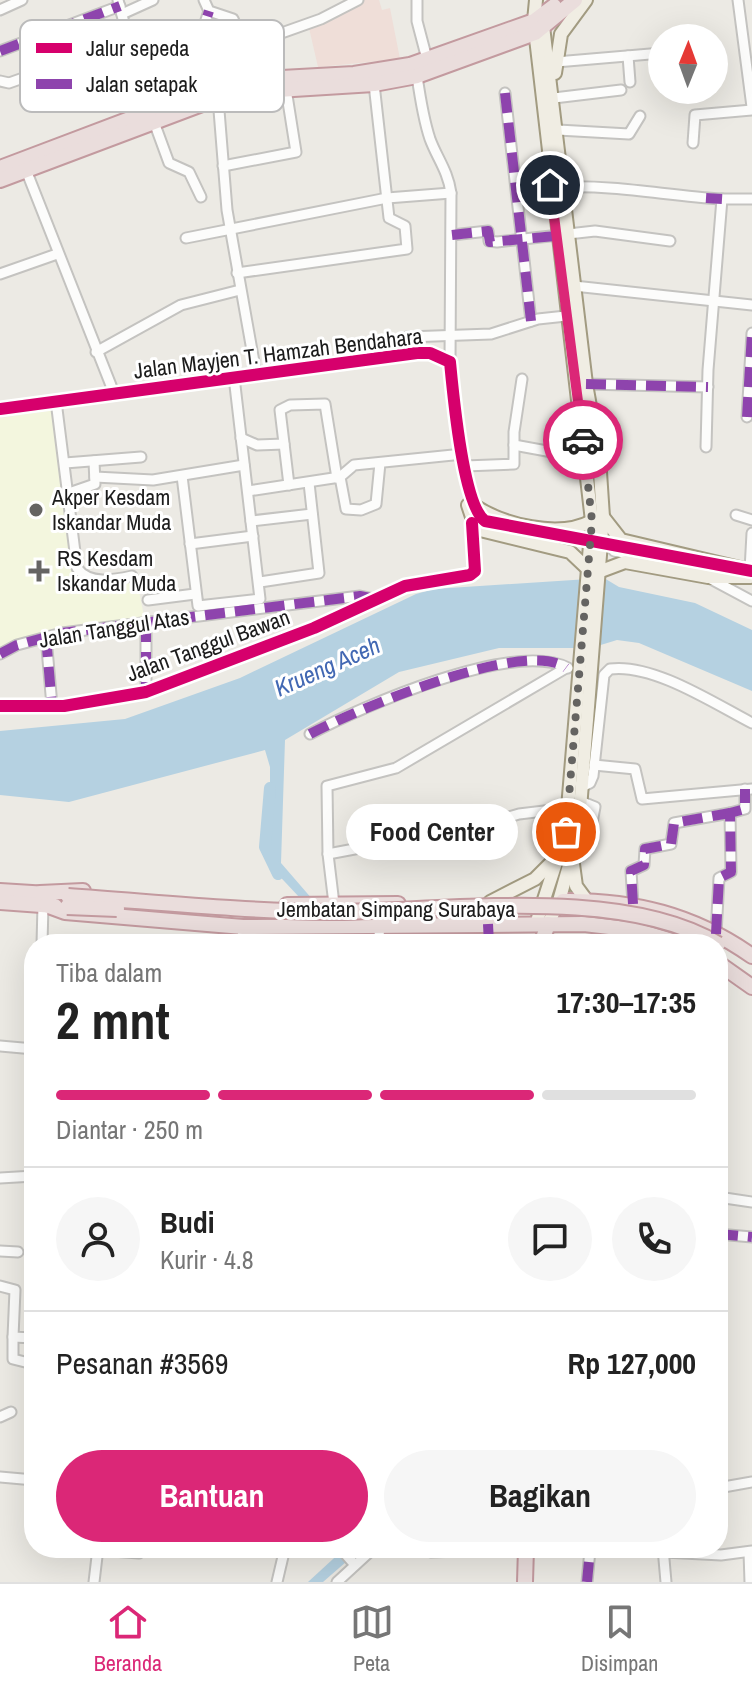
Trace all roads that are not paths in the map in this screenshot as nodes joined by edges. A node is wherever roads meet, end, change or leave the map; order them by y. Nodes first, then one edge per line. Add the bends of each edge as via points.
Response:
1 (22, 0) edge
2 (153, 0) edge
3 (204, 0) edge
4 (358, 0) edge
5 (417, 0) edge
6 (561, 0) edge
7 (575, 0) edge
8 (586, 0) edge
9 (738, 0) edge
10 (120, 7) edge
11 (0, 10) edge
12 (209, 11) junction
13 (538, 18) edge
14 (85, 20) edge
15 (206, 20) edge
16 (233, 20) edge
17 (746, 24) edge
18 (284, 32) edge
19 (20, 44) edge
20 (0, 51) edge
21 (648, 54) edge
22 (628, 56) junction
23 (427, 59) junction
24 (556, 62) junction
25 (417, 76) junction
26 (284, 78) edge
27 (20, 79) edge
28 (0, 81) edge
29 (630, 82) dead end
30 (374, 84) junction
31 (553, 84) junction
32 (286, 89) joint
33 (621, 90) dead end
34 (505, 93) dead end
35 (554, 98) junction
36 (752, 108) edge
37 (149, 112) edge
38 (161, 112) edge
39 (169, 112) edge
40 (219, 112) edge
41 (640, 116) dead end
42 (151, 117) junction
43 (558, 130) junction
44 (693, 143) dead end
45 (223, 166) junction
46 (0, 168) edge
47 (26, 170) junction
48 (0, 180) edge
49 (564, 187) junction
50 (451, 193) junction
51 (201, 197) dead end
52 (387, 198) junction
53 (722, 199) junction
54 (752, 199) edge
55 (230, 230) junction
56 (452, 235) junction
57 (562, 235) junction
58 (186, 238) dead end
59 (521, 239) junction
60 (670, 241) dead end
61 (57, 254) junction
62 (237, 273) junction
63 (0, 274) edge
64 (574, 286) junction
65 (240, 290) junction
66 (714, 301) junction
67 (752, 305) edge
68 (566, 316) junction
69 (531, 321) junction
70 (752, 333) edge
71 (452, 335) junction
72 (407, 337) dead end
73 (96, 352) junction
74 (450, 362) junction
75 (256, 373) junction
76 (234, 377) junction
77 (522, 379) dead end
78 (586, 384) junction
79 (708, 387) junction
80 (114, 393) junction
81 (56, 401) junction
82 (0, 409) edge
83 (747, 417) dead end
84 (241, 438) junction
85 (284, 444) junction
86 (514, 445) junction
87 (706, 447) dead end
88 (463, 454) junction
89 (574, 456) dead end
90 (141, 457) dead end
91 (94, 461) junction
92 (65, 463) junction
93 (380, 463) junction
94 (244, 465) junction
95 (465, 469) junction
96 (182, 476) junction
97 (95, 477) junction
98 (338, 477) junction
99 (309, 483) junction
100 (289, 485) junction
101 (248, 491) junction
102 (69, 493) junction
103 (470, 505) junction
104 (312, 514) junction
105 (736, 515) dead end
106 (597, 519) junction
107 (752, 520) edge
108 (251, 521) junction
109 (472, 523) junction
110 (752, 533) edge
111 (253, 536) junction
112 (577, 541) dead end
113 (190, 544) junction
114 (614, 548) tunnel mouth
115 (595, 572) junction
116 (749, 573) edge
117 (132, 576) dead end
118 (708, 577) junction
119 (260, 582) junction
120 (195, 594) junction
121 (374, 599) junction
122 (148, 600) dead end
123 (752, 601) edge
124 (146, 622) junction
125 (46, 637) junction
126 (0, 654) edge
127 (579, 665) junction
128 (146, 692) junction
129 (0, 706) edge
130 (52, 706) junction
131 (599, 717) junction
132 (752, 723) edge
133 (310, 734) dead end
134 (586, 735) junction
135 (594, 765) junction
136 (576, 786) junction
137 (748, 789) edge
138 (574, 804) junction
139 (730, 813) junction
140 (590, 833) dead end
141 (328, 854) junction
142 (559, 855) junction
143 (573, 857) junction
144 (0, 891) edge
145 (68, 901) junction
146 (552, 901) junction
147 (587, 901) junction
148 (0, 902) edge
149 (490, 902) junction
150 (334, 904) junction
151 (633, 904) junction
152 (43, 907) junction
153 (488, 924) junction
154 (542, 924) junction
155 (243, 927) junction
156 (380, 927) junction
157 (42, 934) edge
158 (243, 934) edge
159 (379, 934) edge
160 (488, 934) edge
161 (536, 934) edge
162 (542, 934) edge
163 (642, 934) edge
164 (671, 934) edge
165 (700, 934) edge
166 (707, 934) edge
167 (717, 934) edge
168 (728, 946) edge
169 (728, 949) edge
170 (752, 956) edge
171 (728, 961) edge
172 (752, 965) edge
173 (728, 970) edge
174 (752, 976) edge
175 (752, 987) edge
176 (0, 1046) edge
177 (24, 1048) edge
178 (0, 1055) edge
179 (24, 1177) edge
180 (0, 1178) edge
181 (728, 1198) edge
182 (752, 1202) edge
183 (728, 1235) edge
184 (752, 1237) edge
185 (0, 1251) edge
186 (18, 1252) dead end
187 (0, 1286) edge
188 (13, 1337) junction
189 (24, 1338) edge
190 (24, 1362) edge
191 (11, 1412) dead end
192 (0, 1417) edge
193 (0, 1477) edge
194 (24, 1479) edge
195 (752, 1482) edge
196 (728, 1486) edge
197 (751, 1551) edge
198 (728, 1554) edge
199 (97, 1558) edge
200 (283, 1558) edge
201 (349, 1558) edge
202 (362, 1558) edge
203 (516, 1558) edge
204 (526, 1558) edge
205 (589, 1558) edge
206 (664, 1558) edge
207 (354, 1564) junction
208 (278, 1579) edge
209 (94, 1582) edge
210 (337, 1582) edge
211 (515, 1582) edge
212 (525, 1582) edge
213 (587, 1582) edge
214 (666, 1582) edge
215 (750, 1582) edge

1 - 11 street
2 - 10 street
3 - 12 street
4 - 18 street
5 - 23 street
6 - 13 highway
7 - 13 highway
8 - 24 main road via 561,34
9 - 17 street
10 - 14 street
12 - 15 street
12 - 16 street
13 - 23 highway
13 - 25 highway
13 - 31 main road
13 - 57 main road
17 - 36 street
19 - 20 street
21 - 22 street
22 - 24 street
22 - 29 street
23 - 26 highway via 354,74
24 - 31 main road
25 - 30 highway
25 - 50 street via 423,115
27 - 28 street
30 - 32 highway
30 - 52 street
31 - 35 main road
32 - 45 street via 296,152
33 - 35 street
34 - 59 street
35 - 43 main road
36 - 44 street via 695,115
37 - 42 street
38 - 42 highway
39 - 42 highway
40 - 45 street
41 - 43 street via 629,134
42 - 46 highway
42 - 47 highway
42 - 51 street via 169,163 189,172
43 - 49 main road
45 - 55 street
47 - 48 highway
47 - 61 street
49 - 53 street via 606,186
49 - 57 main road
50 - 52 street
50 - 56 street
52 - 55 street
52 - 62 street via 390,220 405,226 407,249
53 - 54 street
53 - 66 street
55 - 58 street
55 - 62 street
56 - 59 street via 488,231 490,242
56 - 71 street
57 - 59 street
57 - 60 street via 611,232
57 - 64 main road
57 - 68 main road
59 - 69 street
61 - 63 street
61 - 73 street
62 - 65 street
64 - 66 street
64 - 78 main road
65 - 73 street via 181,305
65 - 75 street
66 - 67 street
66 - 79 street
68 - 69 street
68 - 106 main road
69 - 71 street via 491,334
70 - 83 street
71 - 72 street
71 - 74 street
73 - 80 street
74 - 75 street, Jalan Mayjen T. Hamzah Bendahara via 417,353
74 - 88 street, Jalan Mayjen T. Hamzah Bendahara
75 - 76 street, Jalan Mayjen T. Hamzah Bendahara
76 - 80 street, Jalan Mayjen T. Hamzah Bendahara
76 - 84 street
77 - 86 street
78 - 79 street
78 - 106 main road via 599,457
79 - 87 street
80 - 81 street, Jalan Mayjen T. Hamzah Bendahara
81 - 82 street, Jalan Mayjen T. Hamzah Bendahara
81 - 92 street
84 - 85 street via 257,445
84 - 94 street
85 - 98 street via 280,408 324,403
85 - 100 street
86 - 89 street
86 - 95 street via 514,464
88 - 93 street
88 - 95 street, Jalan Mayjen T. Hamzah Bendahara
90 - 91 street
91 - 92 street
91 - 97 street
92 - 102 street
93 - 98 street via 354,465
93 - 98 street via 379,497 368,508 343,506
94 - 96 street
94 - 101 street
95 - 103 street, Jalan Mayjen T. Hamzah Bendahara
96 - 97 street via 142,481
96 - 113 street
97 - 102 street via 92,487
98 - 99 street
99 - 100 street
99 - 104 street
100 - 101 street
101 - 108 street
102 - 117 street via 79,571 100,580
103 - 106 main road via 494,517 562,530
103 - 109 main road
103 - 112 street via 485,521
104 - 108 street
104 - 119 street via 319,573
105 - 107 street
106 - 115 main road
106 - 116 main road via 621,540
108 - 111 street
109 - 115 main road via 484,533 570,552
109 - 121 street, Jalan Tanggul Bawan via 473,574 412,584
110 - 116 street
111 - 113 street
111 - 119 street
113 - 120 street
114 - 116 street
115 - 118 main road via 625,562
115 - 127 main road
116 - 118 main road
118 - 123 street
119 - 120 street via 262,596 257,601 200,607
120 - 122 street
121 - 124 street, Jalan Tanggul Atas via 360,596
121 - 128 street, Jalan Tanggul Bawan via 314,628
124 - 125 street, Jalan Tanggul Atas
124 - 128 street
125 - 126 street, Jalan Tanggul Atas
125 - 130 street
127 - 133 street via 534,661 431,683 377,701
127 - 134 main road
127 - 136 main road
127 - 141 street via 396,768 329,784
128 - 130 street, Jalan Tanggul Bawan
129 - 130 street, Jalan Tanggul Bawan
131 - 132 street via 604,675 621,668 666,680
131 - 134 street
131 - 135 street
134 - 136 main road
135 - 136 street via 590,783
135 - 137 street via 633,767 642,799
136 - 138 main road
137 - 139 street via 745,809
138 - 140 street via 595,807
138 - 141 street
138 - 142 main road
138 - 143 main road
139 - 151 street via 674,823 671,844 645,849 644,865 631,871
139 - 167 street via 731,873 719,878
141 - 150 street
142 - 146 main road
142 - 149 main road via 535,879
143 - 146 main road
143 - 147 main road via 576,886
144 - 152 highway
145 - 152 highway
145 - 164 highway, Jembatan Simpang Surabaya, bridge via 333,920 602,919
145 - 165 highway, Jembatan Simpang Surabaya, bridge via 243,910 616,911
146 - 147 highway
146 - 149 highway
146 - 154 main road
147 - 151 highway
148 - 152 highway
149 - 150 highway
150 - 152 highway via 66,890
151 - 166 highway via 683,917
152 - 155 highway
152 - 157 street
153 - 154 highway
153 - 156 highway
153 - 160 street
154 - 161 highway
154 - 162 highway
154 - 163 highway via 610,926
155 - 156 highway
155 - 158 street
156 - 159 street
168 - 170 highway
169 - 172 highway, Jembatan Simpang Surabaya
171 - 174 highway
173 - 175 highway
176 - 177 street
176 - 178 street
179 - 180 street
181 - 182 street
183 - 184 street
185 - 186 street
187 - 188 street via 15,1290
188 - 189 street
188 - 190 street via 13,1359
191 - 192 street
193 - 194 street
195 - 196 street
197 - 198 street
197 - 215 street
199 - 209 street
200 - 208 street
201 - 207 street
202 - 207 street
203 - 211 highway
204 - 212 highway
205 - 213 street
206 - 214 street
207 - 210 street

